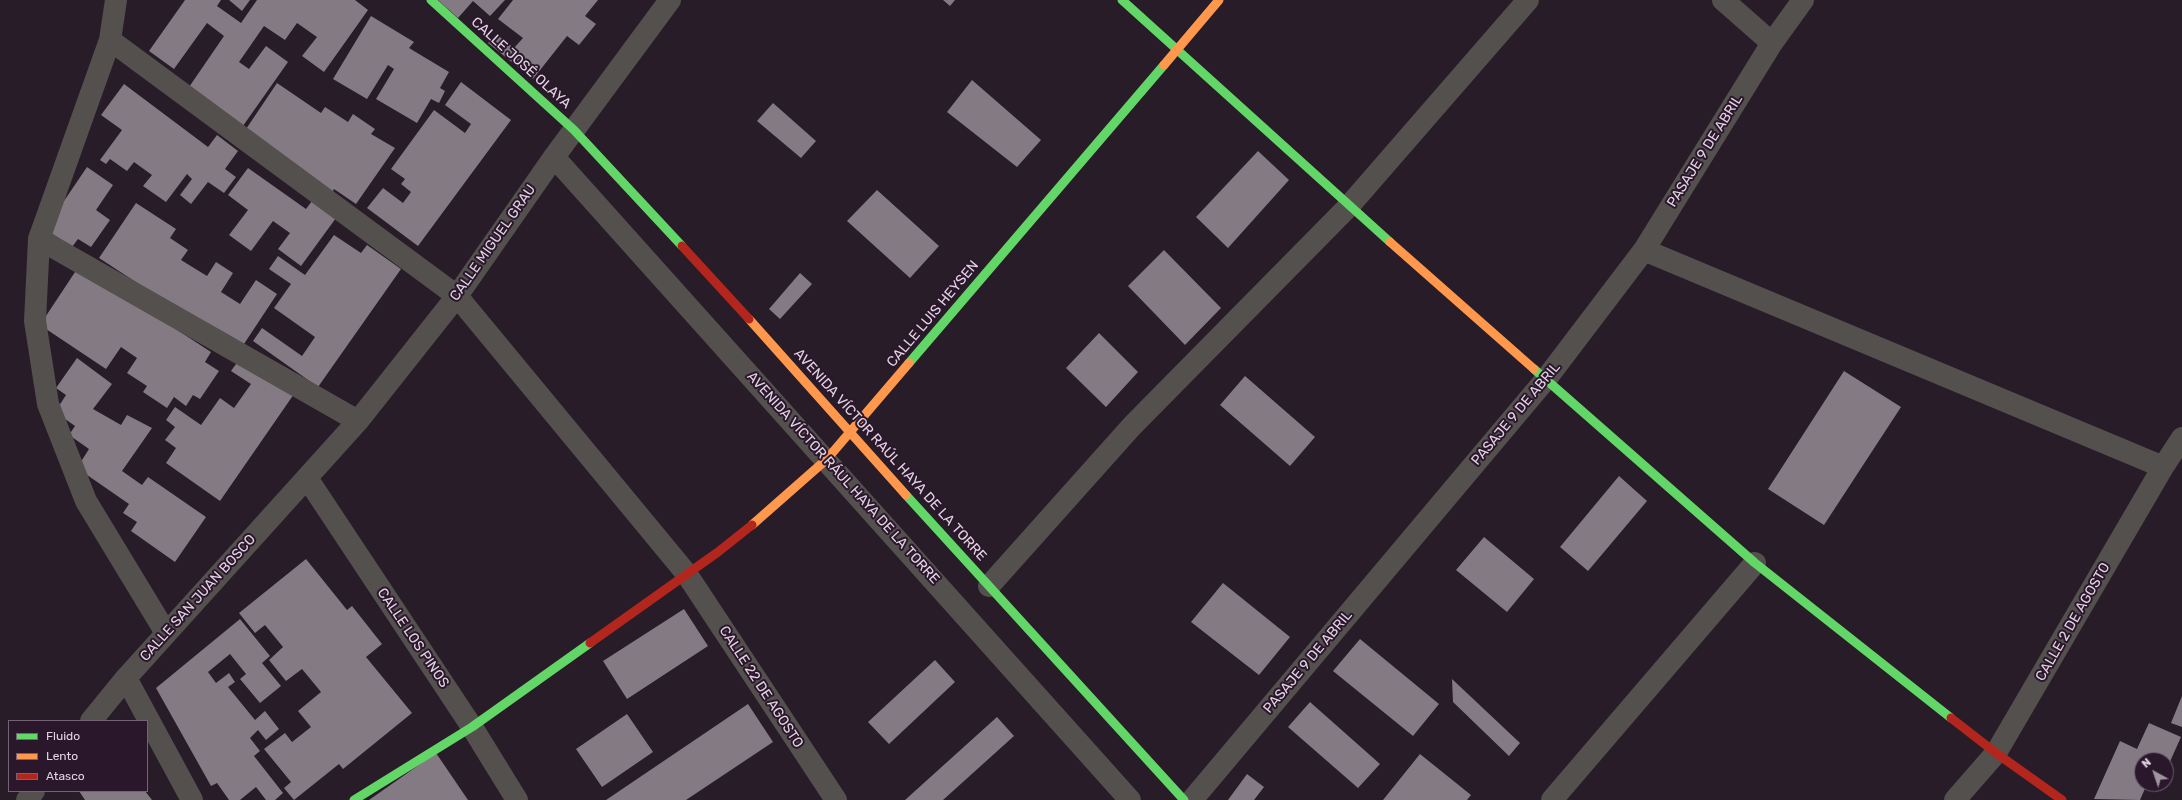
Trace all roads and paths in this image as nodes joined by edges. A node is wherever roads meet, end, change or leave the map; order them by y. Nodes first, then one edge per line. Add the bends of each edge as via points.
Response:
1 (116, 0) edge
2 (431, 0) edge
3 (670, 0) edge
4 (1122, 0) edge
5 (1218, 0) edge
6 (1528, 0) edge
7 (1723, 0) edge
8 (1803, 0) edge
9 (110, 40) junction
10 (1772, 43) junction
11 (1178, 49) junction
12 (574, 130) junction
13 (554, 157) junction
14 (1348, 206) junction
15 (39, 239) junction
16 (1644, 250) junction
17 (456, 296) junction
18 (1546, 379) junction
19 (358, 421) junction
20 (850, 434) junction
21 (2182, 438) edge
22 (827, 459) junction
23 (2163, 467) junction
24 (307, 478) junction
25 (1755, 563) junction
26 (686, 573) junction
27 (989, 586) junction
28 (166, 633) junction
29 (126, 678) junction
30 (92, 720) edge
31 (472, 727) junction
32 (1996, 753) junction
33 (33, 792) edge
34 (27, 800) edge
35 (192, 800) edge
36 (354, 800) edge
37 (517, 800) edge
38 (836, 800) edge
39 (1130, 800) edge
40 (1184, 800) edge
41 (1192, 800) edge
42 (1552, 800) edge
43 (1955, 800) edge
44 (2062, 800) edge

1 - 9 street
2 - 12 street, CALLE JOSÉ OLAYA
3 - 12 street, CALLE MIGUEL GRAU
4 - 11 street
5 - 11 street, CALLE LUIS HEYSEN
6 - 14 street
7 - 10 street
8 - 10 street, PASAJE 9 DE ABRIL
9 - 15 street
9 - 17 street, CALLE 22 DE AGOSTO
10 - 16 street, PASAJE 9 DE ABRIL
11 - 14 street
11 - 20 street, CALLE LUIS HEYSEN
12 - 13 street, CALLE MIGUEL GRAU
12 - 20 street, AVENIDA VÍCTOR RAÚL HAYA DE LA TORRE via 768,339
13 - 17 street, CALLE MIGUEL GRAU
13 - 22 street, AVENIDA VÍCTOR RÁUL HAYA DE LA TORRE
14 - 18 street
14 - 27 street via 1132,426
15 - 19 street
15 - 28 street via 35,321 48,404 86,501
16 - 18 street, PASAJE 9 DE ABRIL
16 - 23 street
17 - 19 street, CALLE MIGUEL GRAU
17 - 26 street, CALLE 22 DE AGOSTO
18 - 25 street
18 - 41 street, PASAJE 9 DE ABRIL
19 - 24 street, CALLE MIGUEL GRAU
20 - 22 street, CALLE LUIS HEYSEN
20 - 27 street, AVENIDA VÍCTOR RAÚL HAYA DE LA TORRE
21 - 23 street, CALLE 2 DE AGOSTO
22 - 26 street, CALLE LUIS HEYSEN via 770,510 718,552
22 - 39 street, AVENIDA VÍCTOR RÁUL HAYA DE LA TORRE
23 - 32 street, CALLE 2 DE AGOSTO
24 - 28 street, CALLE SAN JUAN BOSCO
24 - 31 street, CALLE LOS PINOS
25 - 32 street
25 - 42 street
26 - 31 street, CALLE LUIS HEYSEN
26 - 38 street, CALLE 22 DE AGOSTO
27 - 40 street, AVENIDA VÍCTOR RAÚL HAYA DE LA TORRE
28 - 29 street, CALLE SAN JUAN BOSCO
29 - 30 street, CALLE SAN JUAN BOSCO
29 - 35 street
31 - 36 street, CALLE LUIS HEYSEN
31 - 37 street, CALLE LOS PINOS
32 - 43 street, CALLE 2 DE AGOSTO
32 - 44 street
33 - 34 street

